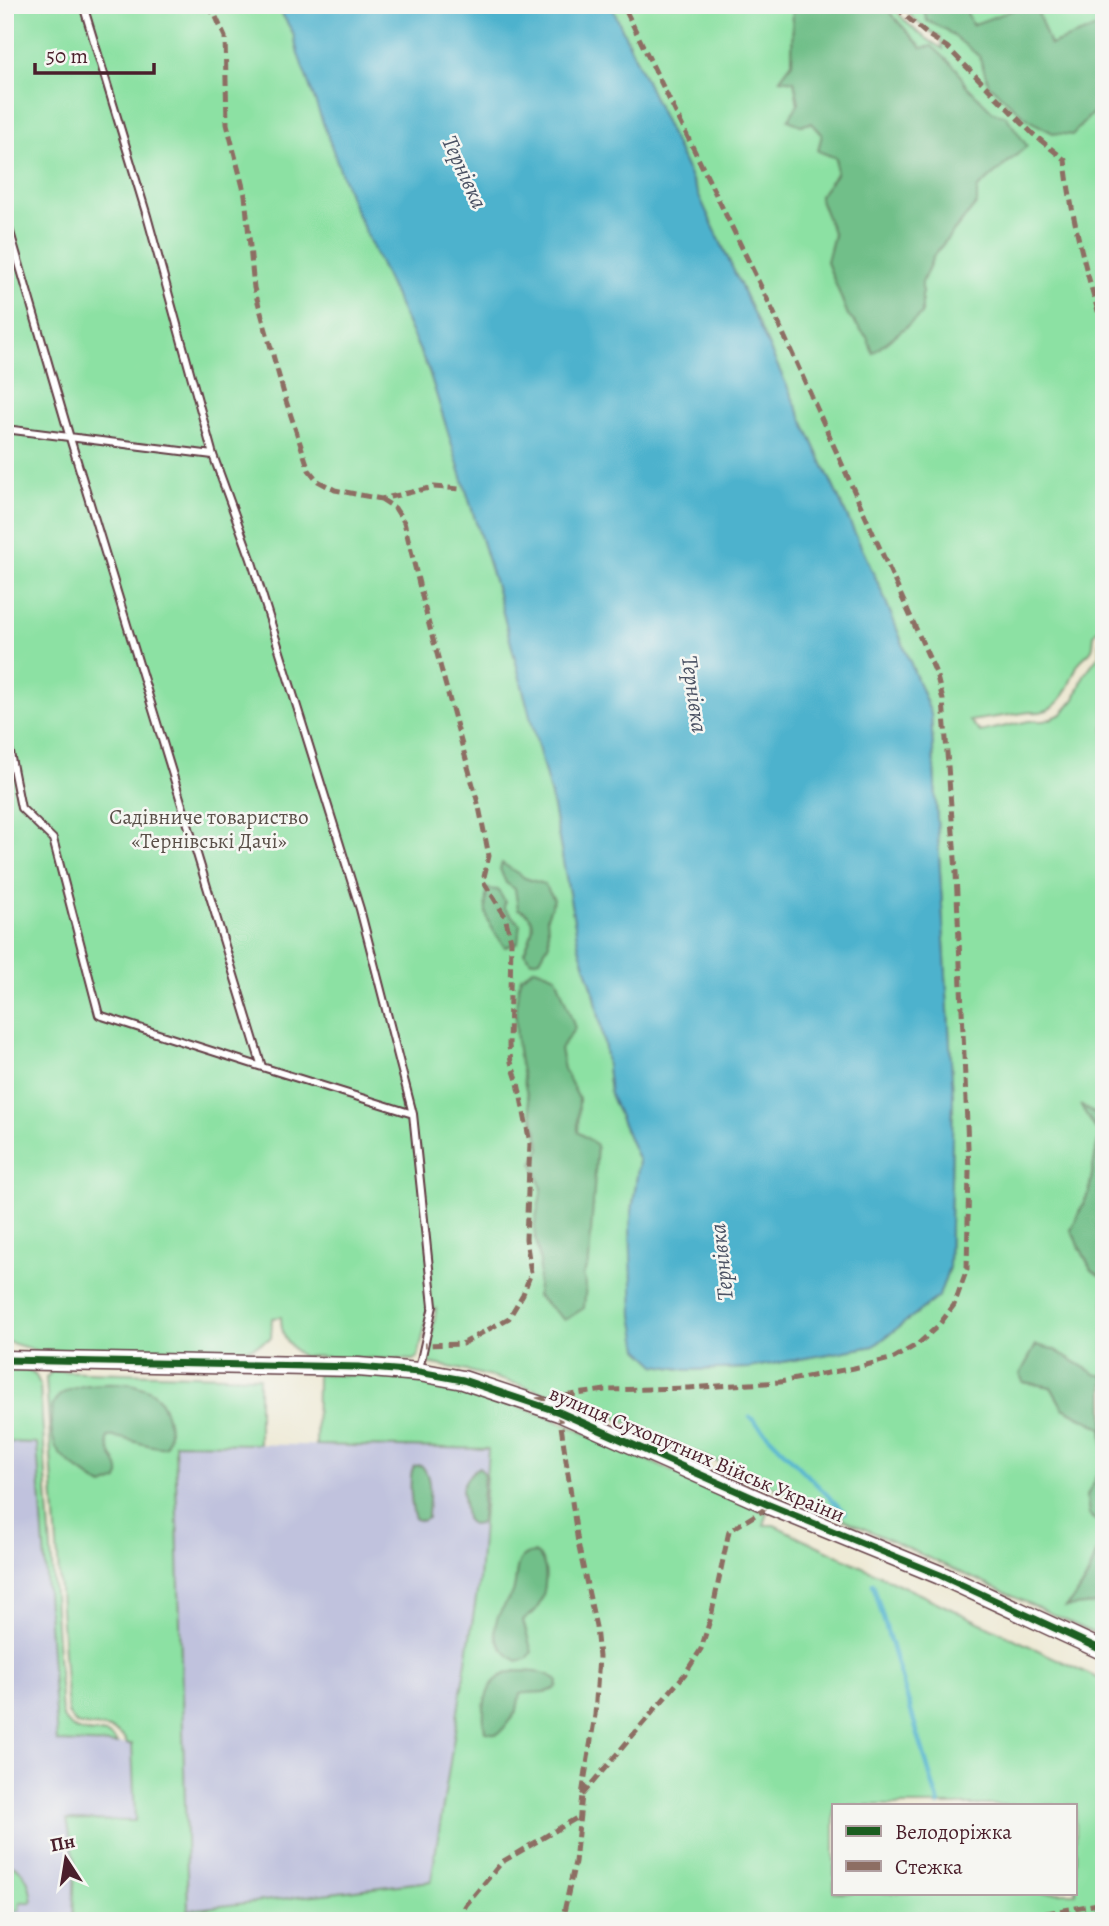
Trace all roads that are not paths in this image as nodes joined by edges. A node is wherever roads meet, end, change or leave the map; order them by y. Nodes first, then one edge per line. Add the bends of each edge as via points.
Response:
1 (83, 5) edge
2 (5, 215) edge
3 (5, 429) edge
4 (70, 438) junction
5 (213, 454) junction
6 (5, 728) edge
7 (262, 1066) junction
8 (413, 1114) junction
9 (5, 1360) edge
10 (418, 1372) junction
11 (1104, 1651) edge

1 - 5 lane
2 - 4 lane
3 - 4 lane
4 - 5 lane
4 - 7 lane
5 - 8 lane via 251,559 360,909
6 - 7 lane via 21,808 53,839 99,1015
7 - 8 lane
8 - 10 lane via 433,1306
9 - 10 street, вулиця Сухопутних Військ України
10 - 11 street, вулиця Сухопутних Військ України via 463,1380 559,1412 940,1575

